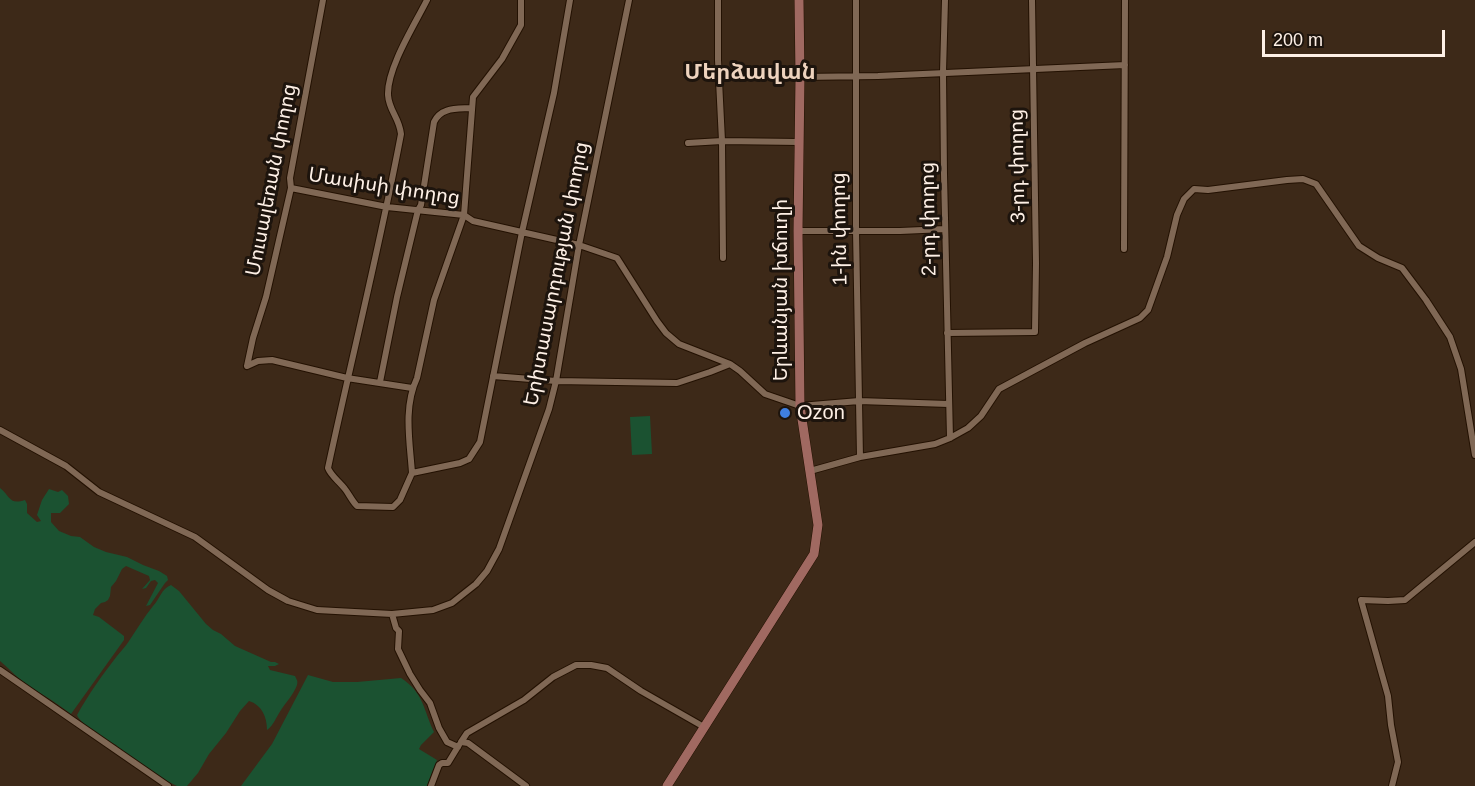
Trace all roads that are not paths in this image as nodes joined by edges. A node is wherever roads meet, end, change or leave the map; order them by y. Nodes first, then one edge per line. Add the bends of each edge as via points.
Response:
1 (323, 0) edge
2 (427, 0) edge
3 (521, 0) edge
4 (570, 0) edge
5 (623, 0) edge
6 (629, 0) edge
7 (718, 0) edge
8 (799, 0) edge
9 (855, 0) edge
10 (945, 0) edge
11 (1032, 0) edge
12 (1125, 0) edge
13 (1125, 65) junction
14 (1032, 69) junction
15 (943, 72) junction
16 (855, 76) junction
17 (800, 77) junction
18 (471, 108) junction
19 (722, 141) junction
20 (799, 142) junction
21 (688, 143) dead end
22 (291, 188) junction
23 (387, 207) junction
24 (418, 210) junction
25 (464, 215) junction
26 (945, 229) junction
27 (798, 231) junction
28 (856, 231) junction
29 (522, 232) junction
30 (579, 245) junction
31 (1124, 249) dead end
32 (723, 258) dead end
33 (947, 333) junction
34 (730, 364) junction
35 (493, 376) junction
36 (347, 378) junction
37 (556, 381) junction
38 (380, 382) junction
39 (412, 388) junction
40 (859, 401) junction
41 (948, 404) junction
42 (800, 406) junction
43 (0, 430) edge
44 (950, 438) junction
45 (1475, 455) edge
46 (860, 458) junction
47 (810, 471) junction
48 (412, 473) junction
49 (1475, 543) edge
50 (392, 614) junction
51 (0, 670) edge
52 (704, 727) junction
53 (460, 745) junction
54 (168, 786) edge
55 (431, 786) edge
56 (526, 786) edge
57 (667, 786) edge
58 (1392, 786) edge

1 - 22 street, Մուսալեռան փողոց
2 - 23 street via 390,78 388,93 401,134
3 - 18 street via 521,25 502,59 473,97
4 - 29 street via 554,93
5 - 6 street
6 - 30 street, Երիտասարդության փողոց
7 - 19 street
8 - 17 main road, Երևանյան խճուղի
9 - 16 street, 1-ին փողոց
10 - 15 street, 2-րդ փողոց
11 - 14 street, 3-րդ փողոց
12 - 13 street
13 - 14 street
13 - 31 street
14 - 15 street
14 - 33 street, 3-րդ փողոց via 1035,332
15 - 16 street
15 - 26 street, 2-րդ փողոց
16 - 17 street
16 - 28 street, 1-ին փողոց
17 - 20 main road, Երևանյան խճուղի
18 - 24 street via 445,110 436,117
18 - 25 street
19 - 20 street
19 - 21 street
19 - 32 street
20 - 27 main road, Երևանյան խճուղի
22 - 23 street, Մասիսի փողոց
22 - 36 street, Մուսալեռան փողոց via 247,366 272,360
23 - 24 street, Մասիսի փողոց
23 - 36 street
24 - 25 street, Մասիսի փողոց
24 - 38 street
25 - 29 street, Մասիսի փողոց via 473,221
25 - 39 street via 434,300
26 - 28 street
26 - 33 street, 2-րդ փողոց
27 - 28 street
27 - 42 main road, Երևանյան խճուղի
28 - 40 street, 1-ին փողոց
29 - 30 street, Մասիսի փողոց
29 - 35 street
30 - 34 street, Մասիսի փողոց via 617,258 657,321 679,344
30 - 37 street, Երիտասարդության փողոց
33 - 41 street, 2-րդ փողոց
34 - 37 street via 677,383
34 - 42 street, Մասիսի փողոց via 765,394
35 - 37 street
35 - 48 street via 480,442 469,459
36 - 38 street
36 - 48 street via 330,473 357,506 393,507
37 - 50 street, Երիտասարդության փողոց via 499,549 487,571 452,603
38 - 39 street
39 - 48 street via 408,416
40 - 41 street
40 - 42 street
40 - 46 street, 1-ին փողոց
41 - 44 street, 2-րդ փողոց
42 - 47 main road, Երևանյան խճուղի
43 - 50 street, Երիտասարդության փողոց via 66,466 99,492 195,537 288,602 317,610
44 - 45 street via 969,428 999,389 1140,318 1148,310 1177,215 1194,189 1303,179 1316,184 1359,246 1402,268 1450,337 1461,369
44 - 46 street
46 - 47 street
47 - 52 main road, Երևանյան խճուղի via 818,525 814,554
49 - 58 street via 1405,600 1361,600 1388,696 1398,762
50 - 53 street via 399,631 398,649 430,703 439,728 447,742
51 - 54 street
52 - 53 street via 607,668 576,665 467,733
52 - 57 main road, Երևանյան խճուղի
53 - 55 street via 448,763 439,765
53 - 56 street via 468,743

